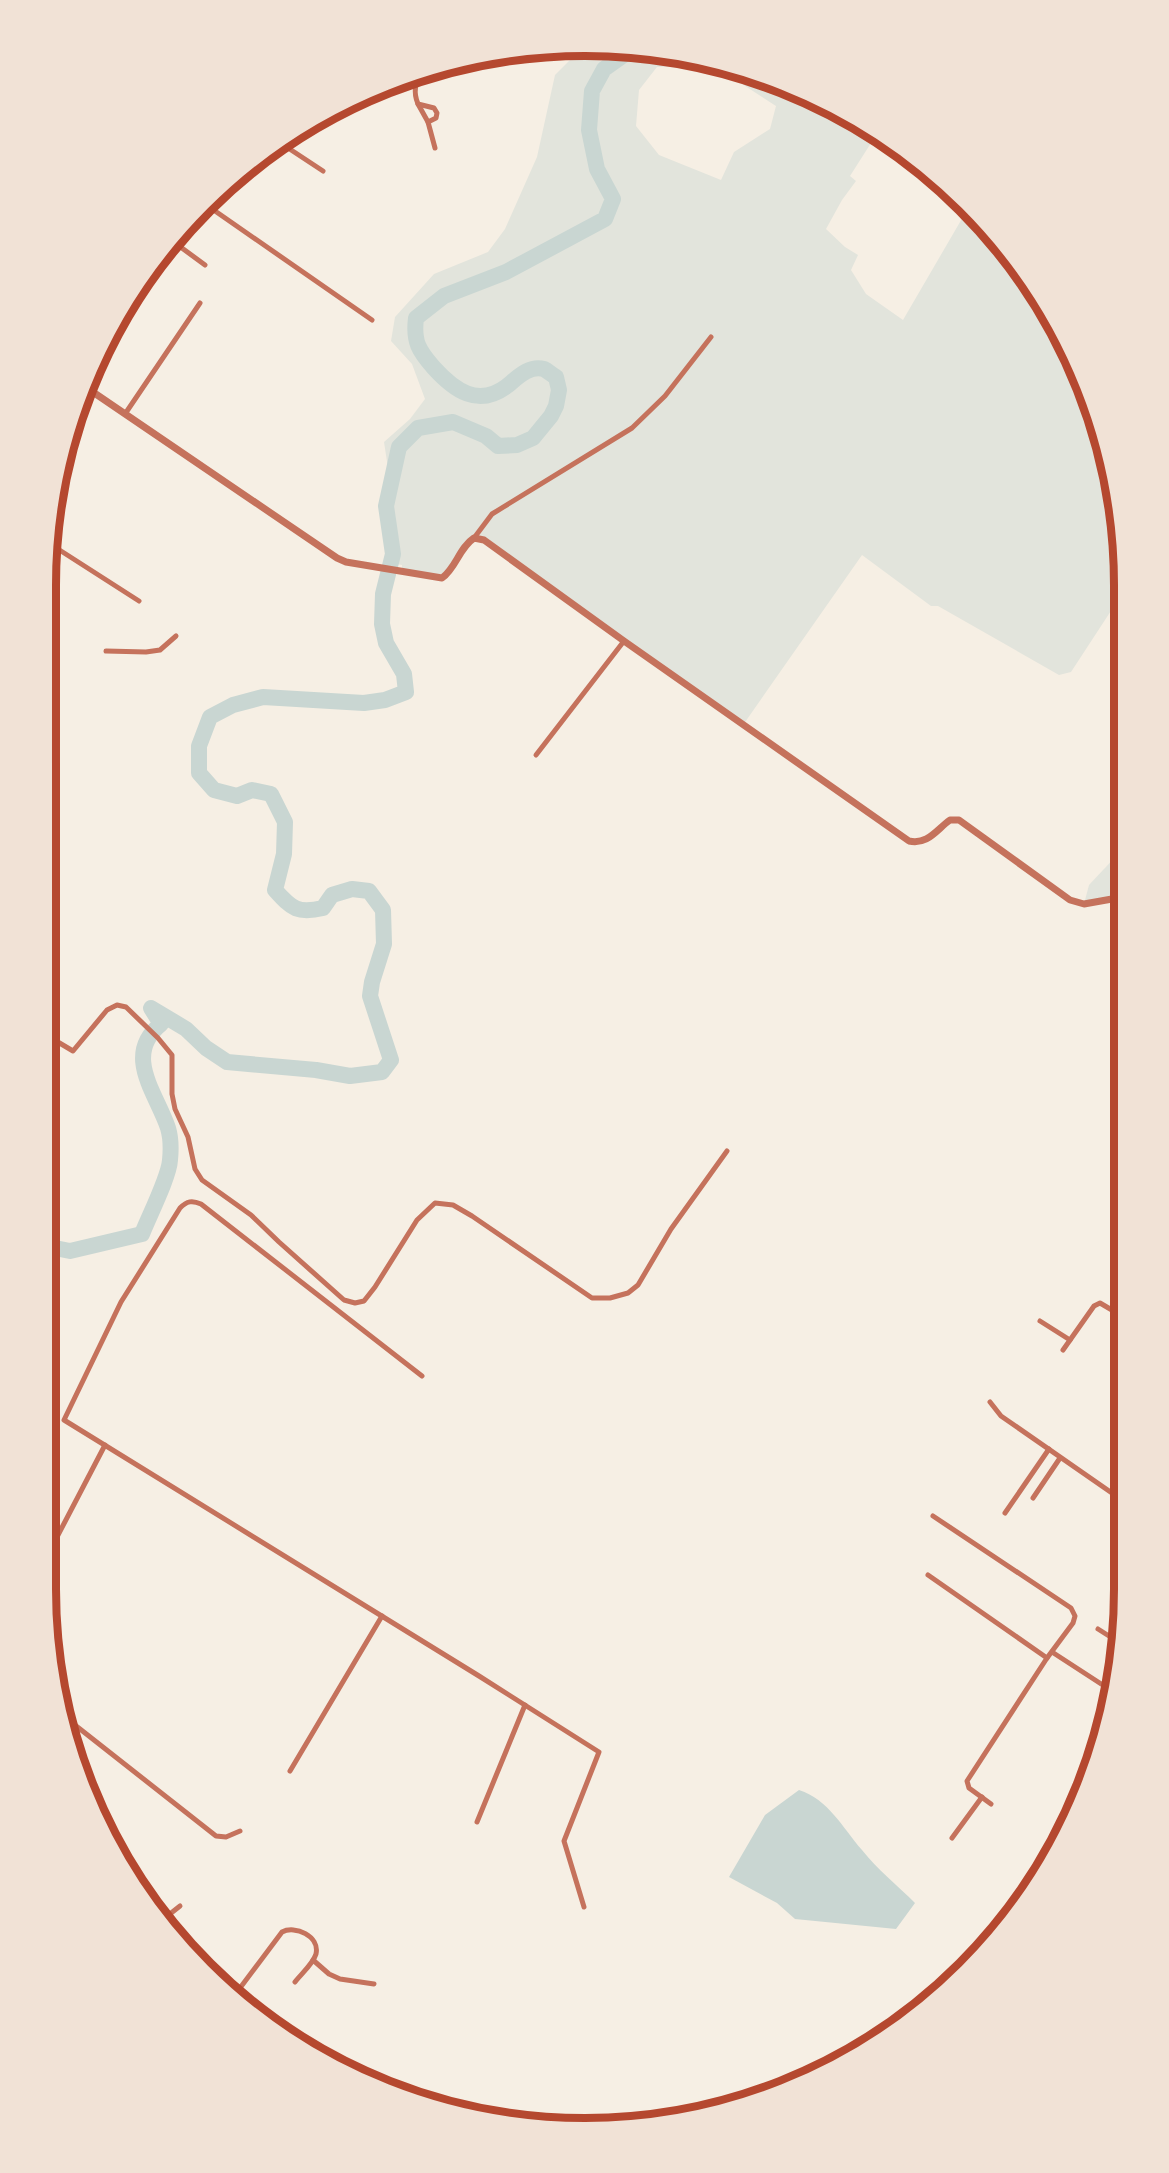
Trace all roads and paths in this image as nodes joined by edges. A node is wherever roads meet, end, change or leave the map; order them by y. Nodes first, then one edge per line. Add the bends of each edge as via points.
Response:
1 (416, 84) edge
2 (418, 104) junction
3 (428, 122) junction
4 (287, 148) edge
5 (435, 148) dead end
6 (323, 171) dead end
7 (212, 209) edge
8 (179, 246) edge
9 (205, 265) dead end
10 (200, 303) dead end
11 (372, 320) dead end
12 (711, 337) dead end
13 (92, 392) edge
14 (125, 414) junction
15 (474, 538) junction
16 (57, 549) edge
17 (139, 602) dead end
18 (176, 636) dead end
19 (624, 641) junction
20 (106, 651) dead end
21 (536, 755) dead end
22 (1114, 899) edge
23 (56, 1041) edge
24 (728, 1151) dead end
25 (1114, 1311) edge
26 (1040, 1321) dead end
27 (1070, 1340) junction
28 (1063, 1350) dead end
29 (422, 1376) dead end
30 (990, 1402) dead end
31 (105, 1445) junction
32 (1048, 1449) junction
33 (1060, 1458) junction
34 (1114, 1495) edge
35 (1033, 1498) dead end
36 (1005, 1513) dead end
37 (933, 1516) dead end
38 (56, 1539) edge
39 (928, 1575) dead end
40 (382, 1616) junction
41 (1098, 1629) dead end
42 (1111, 1637) edge
43 (1052, 1652) junction
44 (1047, 1658) junction
45 (1104, 1686) edge
46 (525, 1705) junction
47 (74, 1724) edge
48 (290, 1771) dead end
49 (982, 1797) junction
50 (991, 1804) dead end
51 (477, 1822) dead end
52 (240, 1831) dead end
53 (952, 1838) dead end
54 (180, 1906) dead end
55 (584, 1907) dead end
56 (169, 1915) edge
57 (312, 1960) junction
58 (294, 1982) dead end
59 (374, 1984) dead end
60 (239, 1989) edge

1 - 2 street
2 - 3 street
2 - 3 street via 437,112 436,118
3 - 5 street
4 - 6 street
7 - 11 street
8 - 9 street
10 - 14 street
12 - 15 street via 665,396 632,428 492,514
13 - 14 street
14 - 15 street via 346,562 442,578
15 - 19 street via 484,540
16 - 17 street
18 - 20 street via 160,650
19 - 21 street
19 - 22 street via 909,841 919,843 950,820 959,820 1070,900 1084,904
23 - 24 street via 74,1051 107,1010 117,1005 126,1007 172,1055 175,1109 202,1180 251,1215 344,1299 355,1303 364,1301 417,1220 435,1203 453,1205 472,1216 592,1298 628,1293 638,1285 671,1229
25 - 27 street via 1100,1303 1094,1306
26 - 27 street
27 - 28 street
29 - 31 street via 195,1201 180,1208 121,1302 64,1420
30 - 32 street via 1001,1416
31 - 38 street
31 - 40 street
32 - 33 street
32 - 36 street
33 - 34 street
33 - 35 street
37 - 43 street via 1071,1608 1073,1623
39 - 44 street
40 - 46 street
40 - 48 street
41 - 42 street
43 - 44 street
43 - 45 street
44 - 49 street via 967,1781 969,1788
46 - 51 street
46 - 55 street via 599,1752 564,1841
47 - 52 street via 216,1836 226,1837
49 - 50 street
49 - 53 street
54 - 56 street
57 - 58 street
57 - 59 street via 340,1979
57 - 60 street via 315,1943 295,1929 287,1930

